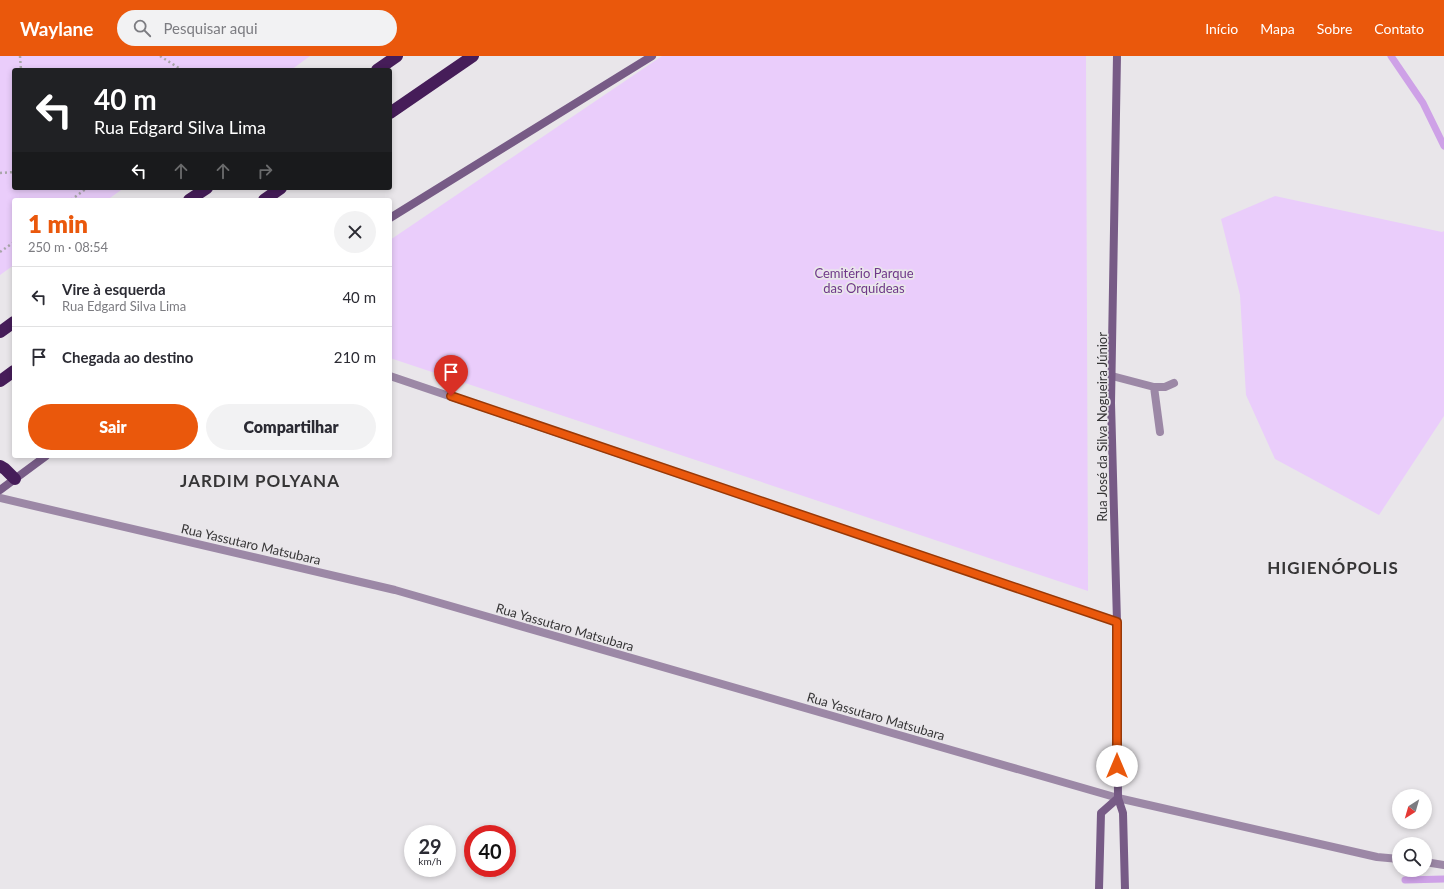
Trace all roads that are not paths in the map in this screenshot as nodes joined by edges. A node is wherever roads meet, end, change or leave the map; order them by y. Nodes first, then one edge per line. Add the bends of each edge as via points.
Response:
1 (397, 56) edge
2 (473, 56) edge
3 (652, 56) edge
4 (1117, 56) edge
5 (379, 68) edge
6 (392, 112) edge
7 (204, 190) edge
8 (278, 190) edge
9 (192, 198) edge
10 (267, 198) edge
11 (392, 217) edge
12 (12, 323) edge
13 (0, 332) edge
14 (12, 372) edge
15 (1112, 376) junction
16 (392, 377) edge
17 (0, 381) edge
18 (1174, 383) dead end
19 (1154, 387) junction
20 (1160, 432) dead end
21 (43, 458) edge
22 (0, 466) edge
23 (16, 479) junction
24 (0, 490) edge
25 (0, 498) edge
26 (1117, 622) junction
27 (1118, 798) junction
28 (1392, 859) edge
29 (1432, 863) edge
30 (1444, 864) edge
31 (1099, 889) edge
32 (1125, 889) edge

1 - 5 highway
2 - 6 highway
3 - 11 street
4 - 15 street, Rua José da Silva Nogueira Júnior
7 - 9 highway
8 - 10 highway
12 - 13 highway
14 - 17 highway
15 - 19 street
15 - 26 street, Rua José da Silva Nogueira Júnior
16 - 26 street
18 - 19 street via 1165,387
19 - 20 street
21 - 23 street
22 - 23 highway
23 - 24 street
25 - 27 street, Rua Yassutaro Matsubara via 395,590
26 - 27 street, Rua José da Silva Nogueira Júnior
27 - 28 street, Rua Yassutaro Matsubara
27 - 31 street via 1101,813
27 - 32 street, Rua José da Silva Nogueira Júnior via 1123,813
29 - 30 street

